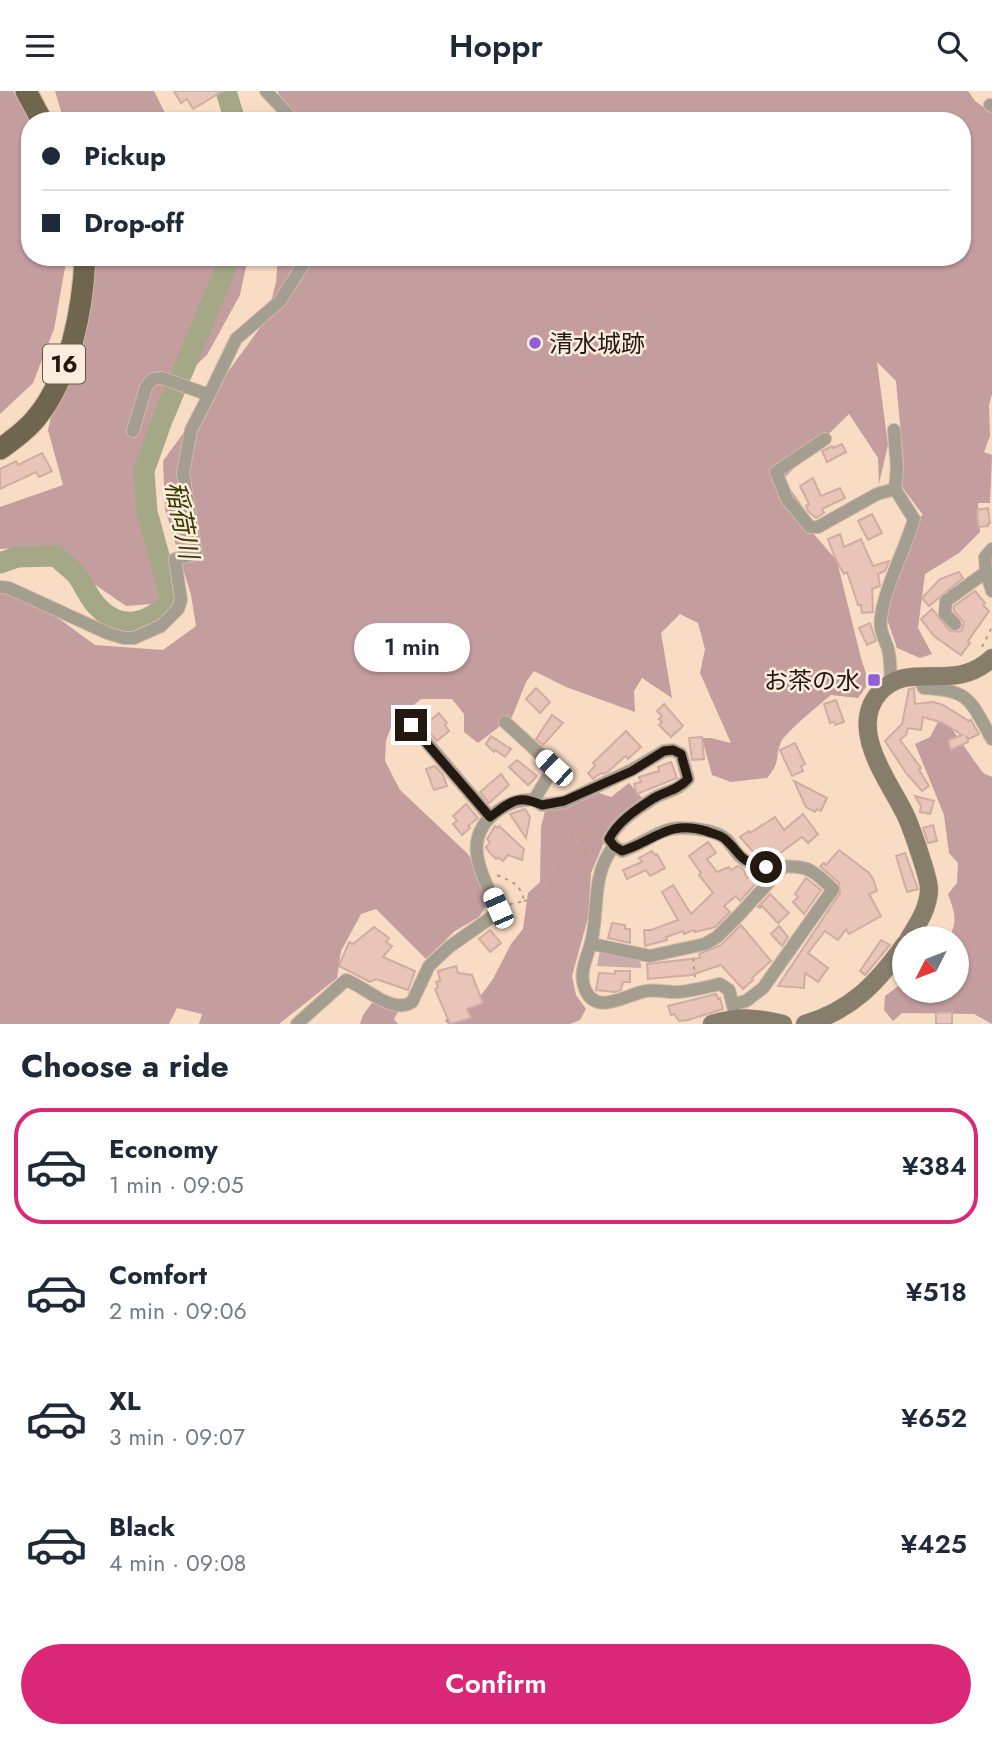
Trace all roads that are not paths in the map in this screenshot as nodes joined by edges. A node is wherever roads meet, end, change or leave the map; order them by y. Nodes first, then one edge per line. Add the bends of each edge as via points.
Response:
1 (26, 91) edge
2 (40, 91) edge
3 (267, 91) edge
4 (36, 112) edge
5 (50, 112) edge
6 (286, 112) edge
7 (71, 266) edge
8 (85, 266) edge
9 (302, 266) edge
10 (204, 394) junction
11 (894, 430) dead end
12 (133, 431) dead end
13 (0, 432) edge
14 (825, 439) dead end
15 (0, 449) edge
16 (895, 489) junction
17 (992, 549) edge
18 (986, 572) junction
19 (0, 587) edge
20 (992, 591) edge
21 (955, 624) dead end
22 (992, 658) edge
23 (918, 676) junction
24 (891, 682) junction
25 (505, 722) dead end
26 (411, 725) dead end
27 (992, 739) edge
28 (534, 800) junction
29 (490, 817) junction
30 (611, 843) junction
31 (782, 868) junction
32 (917, 926) edge
33 (592, 944) junction
34 (892, 962) edge
35 (734, 1011) junction
36 (297, 1024) edge
37 (712, 1024) edge
38 (783, 1024) edge
39 (805, 1024) edge

1 - 4 main road
2 - 5 main road
3 - 6 street
7 - 13 main road, 16 via 67,310 40,388 27,408
8 - 15 main road, 16 via 79,316 58,382 38,416
9 - 10 street via 280,301 236,339
10 - 12 street via 153,379 146,387
10 - 19 street via 191,429 183,474 196,554 175,559 181,600 171,618 146,633 124,638
11 - 16 street
14 - 16 street via 776,472 787,499 810,527
16 - 24 street via 914,519 882,613
17 - 18 street via 985,557
18 - 20 street
18 - 21 street via 946,601 945,614
22 - 23 street via 972,673
23 - 24 street
23 - 27 street via 924,688 962,694
24 - 32 street via 875,699 868,728 875,761 906,815 929,888
25 - 28 street via 554,768
26 - 29 street
28 - 29 street via 520,799
28 - 30 street via 542,805 564,801 632,771 664,751 681,754 688,779 622,820 614,828
29 - 36 street via 476,849 498,908 496,914 429,966 407,1005 396,1006 346,981
30 - 31 street via 622,851 666,830 699,829 725,838 740,858
30 - 33 street via 600,872
31 - 33 street via 705,944 650,956
31 - 35 street via 807,869 833,889 763,988
33 - 35 street via 581,975 589,997 598,1002 612,1003 646,991 677,992 720,984 729,991
34 - 39 street via 855,1001
35 - 37 street
35 - 38 street

